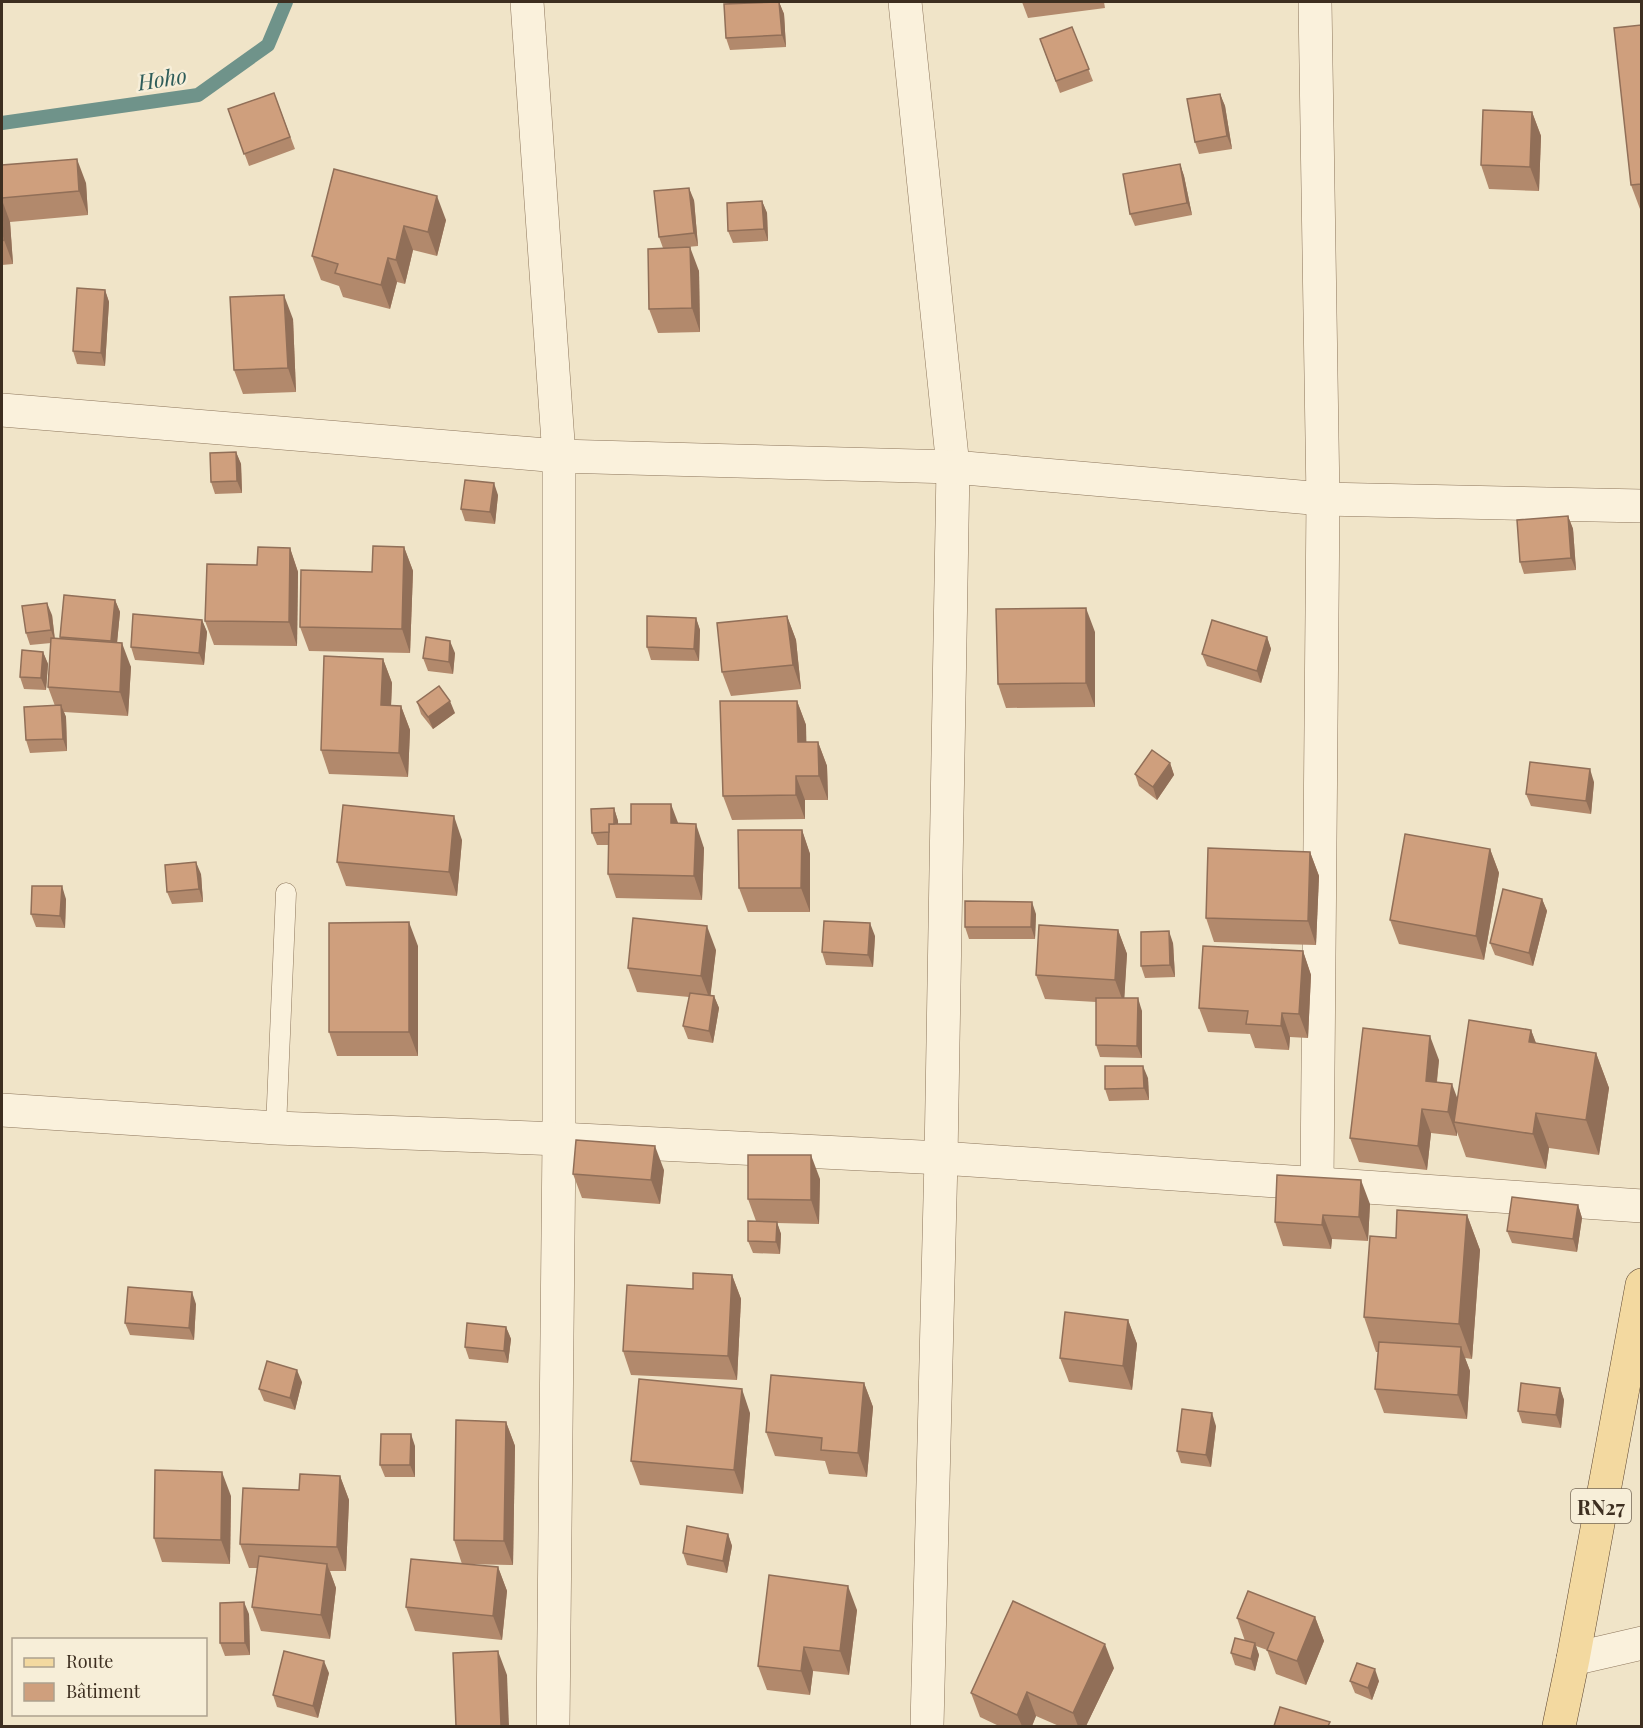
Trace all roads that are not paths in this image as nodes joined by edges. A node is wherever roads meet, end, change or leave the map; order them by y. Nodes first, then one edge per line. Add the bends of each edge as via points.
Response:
1 (527, 2) edge
2 (905, 2) edge
3 (1315, 2) edge
4 (2, 410) edge
5 (559, 456) junction
6 (953, 467) junction
7 (1323, 499) junction
8 (1641, 506) edge
9 (286, 893) dead end
10 (2, 1110) edge
11 (276, 1128) junction
12 (559, 1138) junction
13 (941, 1158) junction
14 (1317, 1183) junction
15 (1641, 1206) edge
16 (1641, 1285) edge
17 (1641, 1642) edge
18 (1573, 1659) junction
19 (553, 1726) edge
20 (927, 1726) edge
21 (1558, 1726) edge

1 - 5 street
2 - 6 street
3 - 7 street
4 - 5 street
5 - 6 street
5 - 12 street
6 - 7 street
6 - 13 street
7 - 8 street
7 - 14 street
9 - 11 lane
10 - 11 street
11 - 12 street
12 - 13 street
12 - 19 street
13 - 14 street
13 - 20 street
14 - 15 street
16 - 18 main road, RN27
17 - 18 street
18 - 21 main road, RN27

